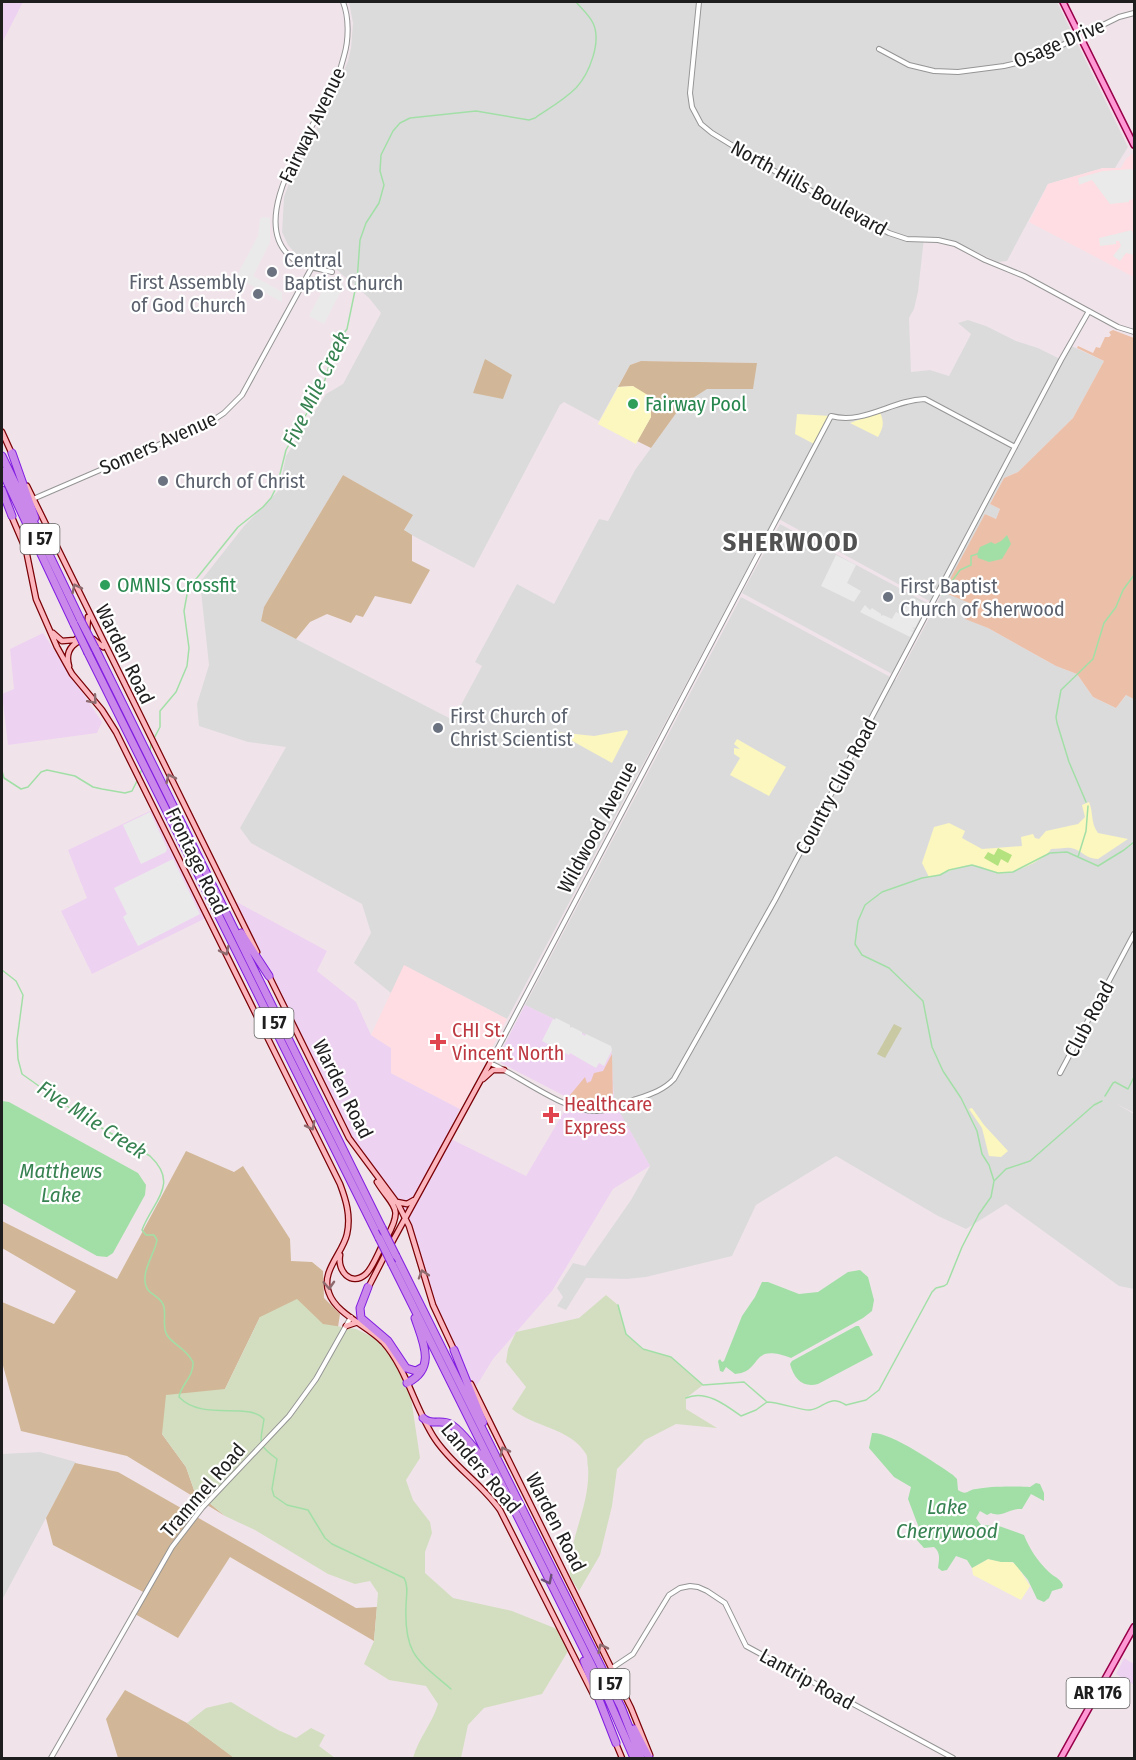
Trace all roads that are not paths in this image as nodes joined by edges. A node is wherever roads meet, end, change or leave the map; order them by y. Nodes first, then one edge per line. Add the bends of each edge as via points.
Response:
1 (343, 2) edge
2 (699, 2) edge
3 (1063, 2) edge
4 (1134, 13) edge
5 (1080, 36) junction
6 (879, 49) dead end
7 (1134, 145) edge
8 (312, 267) junction
9 (330, 271) dead end
10 (1089, 311) junction
11 (1134, 332) edge
12 (2, 432) edge
13 (1015, 447) junction
14 (12, 453) junction
15 (2, 456) edge
16 (2, 471) edge
17 (2, 490) edge
18 (2, 496) edge
19 (33, 499) junction
20 (12, 516) junction
21 (45, 549) junction
22 (86, 608) junction
23 (77, 622) junction
24 (46, 623) junction
25 (109, 654) junction
26 (72, 674) junction
27 (171, 810) junction
28 (219, 898) junction
29 (1134, 934) edge
30 (269, 976) junction
31 (490, 1063) junction
32 (504, 1070) junction
33 (1060, 1073) dead end
34 (480, 1080) junction
35 (368, 1165) junction
36 (416, 1198) junction
37 (396, 1202) junction
38 (405, 1218) junction
39 (399, 1228) junction
40 (413, 1238) junction
41 (342, 1246) junction
42 (388, 1250) joint
43 (368, 1287) junction
44 (410, 1300) junction
45 (351, 1317) junction
46 (359, 1323) junction
47 (346, 1326) junction
48 (454, 1350) junction
49 (423, 1367) junction
50 (407, 1383) junction
51 (423, 1418) junction
52 (496, 1458) junction
53 (502, 1485) junction
54 (1134, 1627) edge
55 (576, 1636) junction
56 (612, 1668) junction
57 (621, 1707) junction
58 (616, 1743) junction
59 (51, 1758) edge
60 (622, 1758) edge
61 (634, 1758) edge
62 (641, 1758) edge
63 (650, 1758) edge
64 (953, 1758) edge
65 (1061, 1758) edge

1 - 8 street, Fairway Avenue via 347,23 343,59 328,97 288,172 279,200 276,226 280,243 293,258
2 - 10 street, North Hills Boulevard via 690,96 695,114 708,130 889,233 908,239 950,242
3 - 5 main road
4 - 5 street, Osage Drive
5 - 6 street, Osage Drive via 1021,63 950,73 912,66
5 - 7 main road
8 - 9 street
8 - 19 street, Somers Avenue via 242,395 224,413
10 - 11 street, North Hills Boulevard
10 - 13 street, Country Club Road
12 - 14 main road, Warden Road
13 - 31 street, Wildwood Avenue via 924,399 854,418 842,420 831,416
13 - 32 street, Country Club Road via 775,900 674,1080 653,1093 592,1111 568,1105
14 - 19 main road, Warden Road
14 - 21 highway
15 - 21 highway, I 57
16 - 23 highway, I 57
17 - 20 highway
18 - 20 main road, Frontage Road
22 -> 19 main road, Warden Road
20 - 24 main road, Frontage Road via 26,550 36,599
21 - 23 highway, I 57
22 - 24 main road via 87,630 75,640 57,638
22 - 25 main road, Warden Road
23 - 27 highway, I 57, bridge
24 - 26 main road, Frontage Road
25 - 26 main road via 93,639 77,642 68,653
30 -> 25 main road, Warden Road
26 -> 41 main road, Frontage Road via 111,723 340,1184 349,1220
27 - 28 highway, I 57
27 - 44 highway, I 57, bridge
28 - 30 highway
28 - 52 highway, I 57, bridge
29 - 33 street, Club Road
30 - 35 main road, Warden Road via 349,1138
31 - 32 street, Country Club Road
31 - 34 main road, Wildwood Avenue
32 - 34 main road via 493,1070
34 - 36 main road, Wildwood Avenue
35 - 37 main road, Warden Road
35 - 41 main road via 396,1209 395,1222 369,1270 360,1278 349,1277 340,1268
36 - 37 main road via 407,1204
36 - 38 main road, Wildwood Avenue
37 - 38 main road, Warden Road
38 - 39 main road, Wildwood Avenue
38 - 40 main road, Warden Road
39 - 40 main road
39 - 42 main road, Wildwood Avenue
48 -> 40 main road, Warden Road via 433,1305
41 -> 45 main road, Landers Road via 329,1273 327,1288 332,1300
42 - 43 main road, Trammel Road
43 - 45 main road, Trammel Road
43 - 49 highway via 360,1308 361,1318 388,1341 406,1368 416,1371
44 - 49 highway via 425,1346
44 - 53 highway, I 57
45 - 46 main road, Landers Road
45 - 47 street, Trammel Road
46 - 47 main road
46 - 50 main road, Landers Road via 383,1342
47 - 59 street, Trammel Road via 289,1416 202,1508 172,1547
48 - 52 highway
56 -> 48 main road, Warden Road
49 - 50 highway
50 - 51 main road, Landers Road
51 - 53 highway via 452,1425
51 - 58 main road, Landers Road via 442,1449 500,1510
52 - 57 highway, I 57
53 -> 55 highway, I 57
54 - 65 main road, AR 176
55 - 58 highway
55 - 61 highway, I 57
56 - 63 main road, Warden Road
56 - 64 street, Lantrip Road via 633,1654 672,1592 685,1586 698,1587 724,1603 746,1646
57 - 62 highway, I 57
57 - 63 highway
58 - 60 main road, Landers Road

